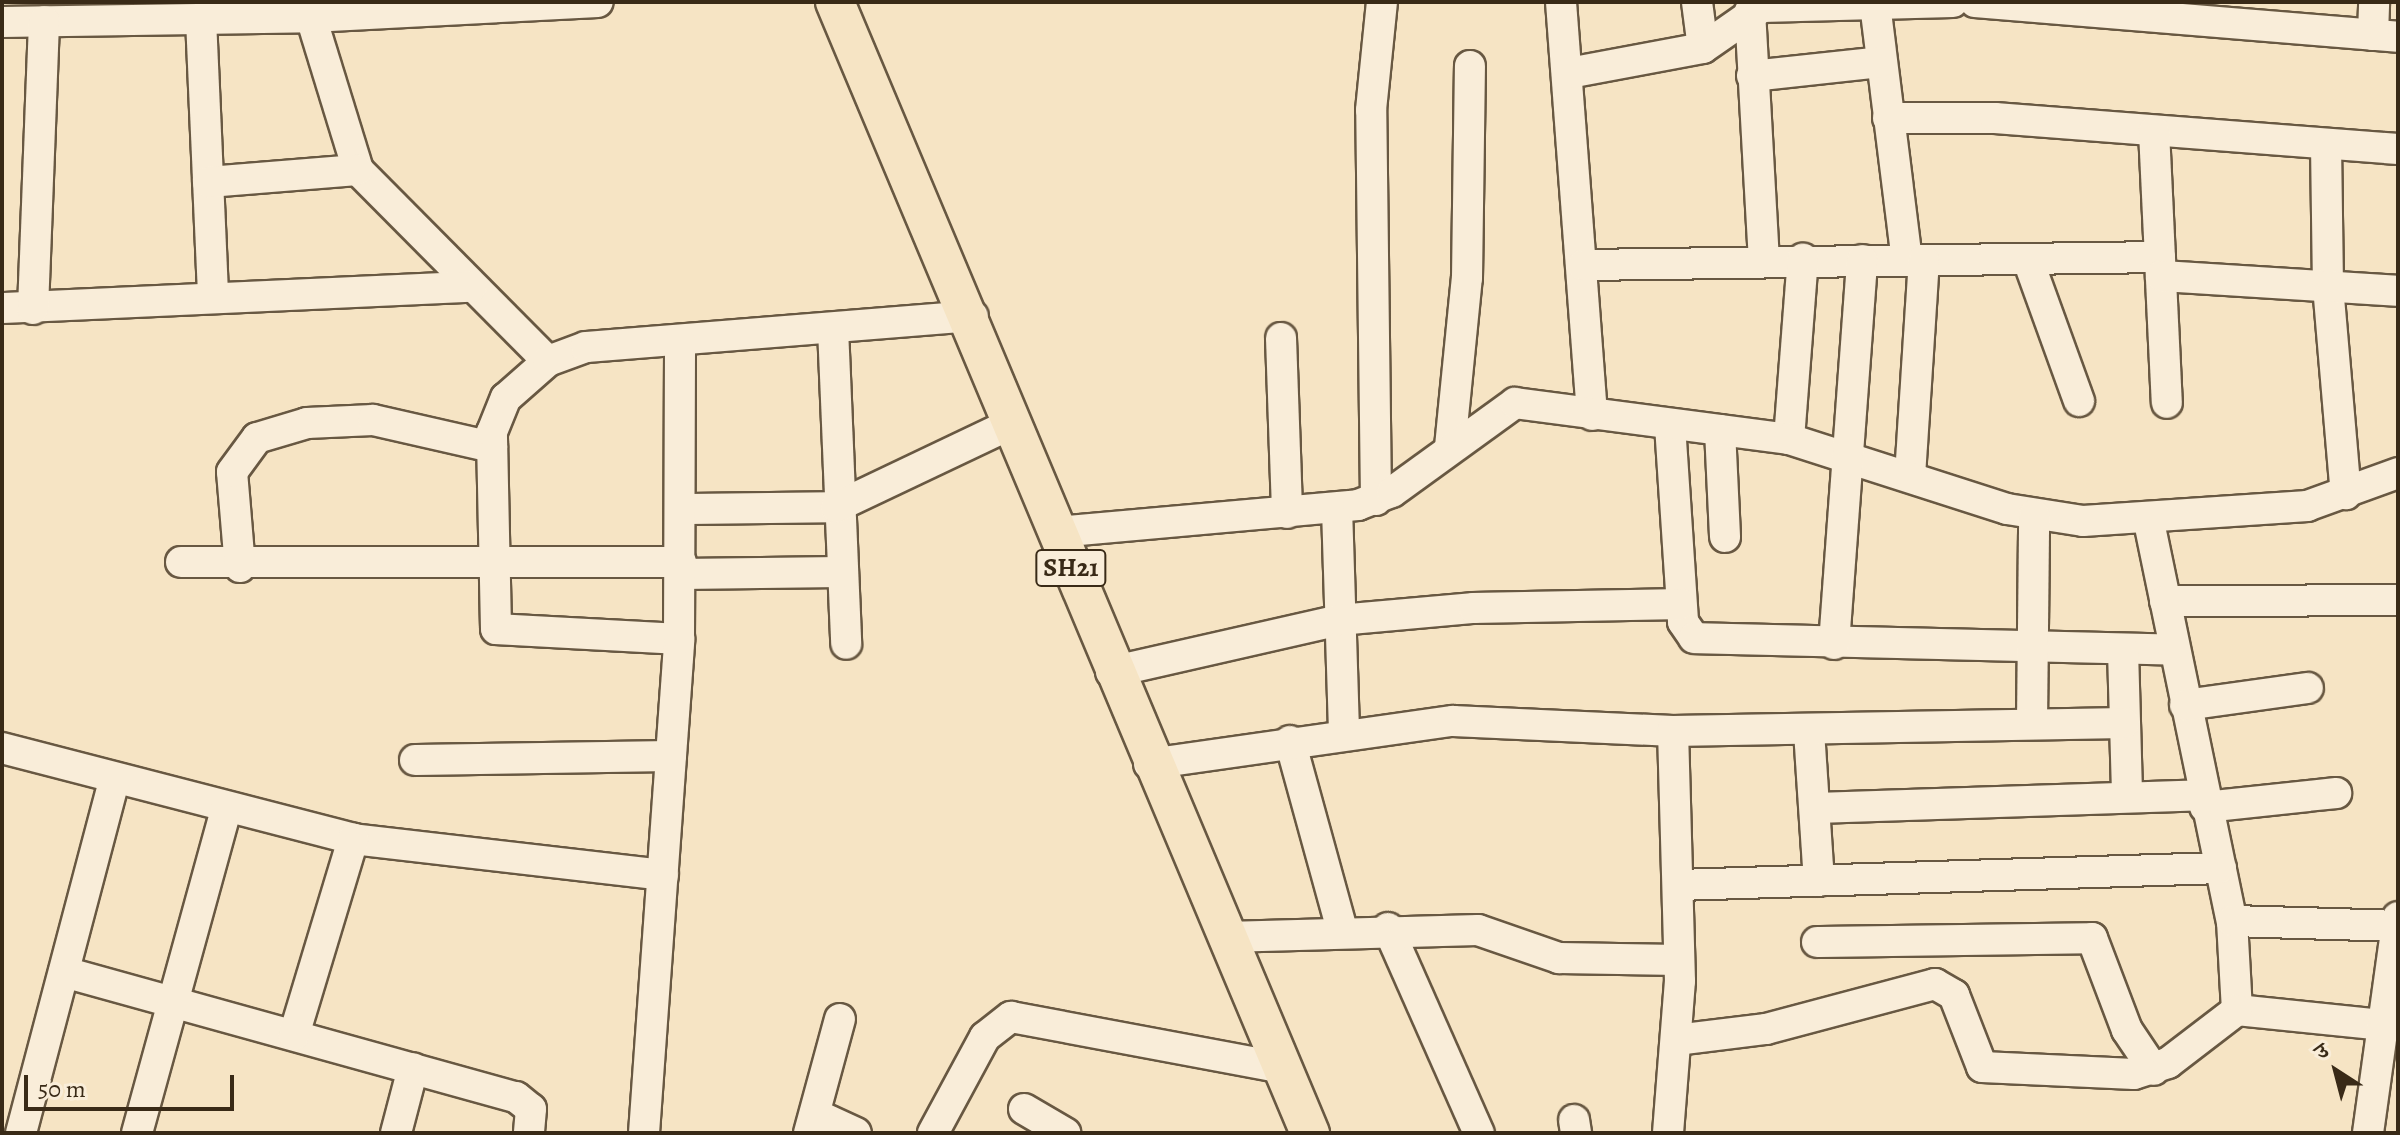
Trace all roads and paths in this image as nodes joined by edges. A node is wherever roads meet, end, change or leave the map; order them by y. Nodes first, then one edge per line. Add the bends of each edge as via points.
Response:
1 (598, 2) edge
2 (835, 2) edge
3 (1382, 2) edge
4 (1561, 2) edge
5 (1697, 2) edge
6 (1953, 2) edge
7 (2374, 2) edge
8 (1993, 3) edge
9 (1866, 4) edge
10 (279, 10) edge
11 (92, 11) edge
12 (1750, 11) junction
13 (2249, 15) edge
14 (311, 17) junction
15 (201, 19) junction
16 (44, 21) junction
17 (2, 22) edge
18 (2385, 36) edge
19 (1703, 48) junction
20 (1880, 62) junction
21 (1470, 66) dead end
22 (1569, 73) junction
23 (1752, 76) junction
24 (1888, 118) junction
25 (2154, 131) junction
26 (2326, 144) junction
27 (2398, 149) edge
28 (358, 170) junction
29 (208, 182) junction
30 (1803, 259) junction
31 (1764, 260) junction
32 (1862, 260) junction
33 (1915, 260) junction
34 (2028, 260) junction
35 (1583, 265) junction
36 (2160, 266) junction
37 (2328, 286) junction
38 (472, 287) junction
39 (2398, 291) edge
40 (213, 294) junction
41 (2, 308) edge
42 (33, 309) junction
43 (973, 316) junction
44 (833, 328) junction
45 (1281, 338) dead end
46 (680, 341) junction
47 (548, 361) junction
48 (2079, 401) dead end
49 (2167, 403) dead end
50 (1592, 415) junction
51 (1015, 422) junction
52 (1670, 425) junction
53 (1720, 430) junction
54 (1789, 439) junction
55 (492, 447) junction
56 (1450, 447) junction
57 (1849, 454) junction
58 (2398, 473) edge
59 (1910, 476) junction
60 (2346, 494) junction
61 (1376, 500) junction
62 (836, 507) junction
63 (1337, 508) junction
64 (683, 509) junction
65 (1287, 513) junction
66 (2034, 515) junction
67 (2148, 517) junction
68 (1057, 532) junction
69 (1725, 537) dead end
70 (492, 560) junction
71 (181, 562) dead end
72 (240, 567) junction
73 (681, 568) junction
74 (841, 572) junction
75 (2398, 600) edge
76 (2165, 601) junction
77 (1681, 604) junction
78 (1339, 620) junction
79 (679, 639) junction
80 (2027, 642) junction
81 (846, 644) dead end
82 (1834, 644) junction
83 (2123, 650) junction
84 (2174, 650) junction
85 (1111, 672) junction
86 (2308, 688) dead end
87 (2185, 705) junction
88 (2032, 723) junction
89 (2124, 723) junction
90 (1673, 731) junction
91 (1809, 731) junction
92 (1344, 733) junction
93 (1290, 741) junction
94 (2, 748) edge
95 (671, 756) junction
96 (415, 760) dead end
97 (1149, 764) junction
98 (114, 782) junction
99 (2336, 793) dead end
100 (2127, 796) junction
101 (2204, 801) junction
102 (1816, 808) junction
103 (226, 809) junction
104 (353, 839) junction
105 (2221, 868) junction
106 (663, 875) junction
107 (1819, 881) junction
108 (1678, 885) junction
109 (2232, 921) junction
110 (2397, 923) edge
111 (1388, 928) junction
112 (1342, 930) junction
113 (1226, 937) junction
114 (1817, 942) dead end
115 (1679, 960) junction
116 (64, 972) junction
117 (178, 1002) junction
118 (2237, 1010) junction
119 (840, 1019) dead end
120 (2381, 1025) junction
121 (294, 1035) junction
122 (1676, 1040) junction
123 (413, 1068) junction
124 (1283, 1068) junction
125 (2154, 1070) junction
126 (1024, 1109) dead end
127 (812, 1123) edge
128 (21, 1133) edge
129 (137, 1133) edge
130 (396, 1133) edge
131 (529, 1133) edge
132 (644, 1133) edge
133 (856, 1133) edge
134 (933, 1133) edge
135 (1065, 1133) edge
136 (1310, 1133) edge
137 (1479, 1133) edge
138 (1668, 1133) edge
139 (2368, 1133) edge

1 - 14 street
2 - 43 main road, SH21
3 - 61 street via 1371,110
4 - 22 street
5 - 19 street
6 - 9 street
7 - 18 street
8 - 13 street
9 - 12 street
9 - 20 street
10 - 14 street
10 - 15 street
11 - 15 street
11 - 16 street
12 - 19 street
12 - 23 street
13 - 18 street
14 - 28 street
15 - 29 street
16 - 17 street
16 - 42 street
19 - 22 street
20 - 23 street
20 - 24 street
21 - 56 street via 1467,278
22 - 35 street
23 - 31 street
24 - 25 street
24 - 33 street
25 - 26 street
25 - 36 street
26 - 27 street
26 - 37 street
28 - 29 street
28 - 38 street
29 - 40 street
30 - 31 street
30 - 32 street
30 - 54 street
31 - 35 street
32 - 33 street
32 - 57 street
33 - 34 street
33 - 59 street
34 - 36 street
34 - 48 street
35 - 50 street
36 - 37 street
36 - 49 street
37 - 39 street
37 - 60 street
38 - 40 street
38 - 47 street
40 - 42 street
41 - 42 street
43 - 44 street
43 - 51 main road, SH21
44 - 46 street
44 - 62 street
45 - 65 street
46 - 47 street via 586,347
46 - 64 street
47 - 55 street via 506,398
50 - 52 street
50 - 56 street via 1515,403
51 - 62 street
51 - 68 main road, SH21
52 - 53 street
52 - 77 street
53 - 54 street
53 - 69 street
54 - 57 street
55 - 70 street
55 - 72 street via 373,420 307,423 257,438 232,472
56 - 61 street
57 - 59 street
57 - 82 street
58 - 60 street
59 - 66 street
60 - 67 street via 2307,506
61 - 63 street
62 - 64 street
62 - 74 street
63 - 65 street
63 - 78 street
64 - 73 street
65 - 68 street
66 - 67 street
66 - 80 street
67 - 76 street
68 - 85 main road, SH21
70 - 72 street
70 - 73 street
70 - 79 street via 491,617 500,633
71 - 72 street
73 - 74 street
73 - 79 street
74 - 81 street
75 - 76 street
76 - 84 street
77 - 78 street via 1474,608
77 - 82 street via 1687,632 1708,642
78 - 85 street
78 - 92 street
79 - 95 street
80 - 82 street
80 - 83 street
80 - 88 street
83 - 84 street
83 - 89 street
84 - 87 street
85 - 97 main road, SH21
86 - 87 street
87 - 101 street
88 - 89 street
88 - 91 street
89 - 100 street
90 - 91 street
90 - 92 street via 1506,719
90 - 108 street
91 - 102 street
92 - 93 street
93 - 97 street
93 - 112 street
94 - 98 street
95 - 96 street
95 - 106 street
97 - 113 main road, SH21
98 - 103 street
98 - 116 street
99 - 101 street
100 - 101 street
100 - 102 street
101 - 105 street
102 - 107 street
103 - 104 street
103 - 117 street
104 - 106 street
104 - 121 street
105 - 107 street
105 - 109 street
106 - 132 street
107 - 108 street
108 - 115 street
109 - 110 street
109 - 118 street
110 - 120 street
111 - 112 street
111 - 115 street via 1494,933 1569,959
111 - 137 street
112 - 113 street
113 - 124 main road, SH21
114 - 125 street via 2092,938 2127,1030
115 - 122 street
116 - 117 street
116 - 128 street
117 - 121 street
117 - 129 street
118 - 120 street
118 - 125 street
119 - 127 street
120 - 139 street
121 - 123 street
122 - 125 street via 1766,1029 1935,984 1954,995 1982,1067
122 - 138 street
123 - 130 street
123 - 131 street via 523,1100 532,1115
124 - 134 street via 1011,1017 985,1037
124 - 136 main road, SH21
126 - 135 street
127 - 133 street

